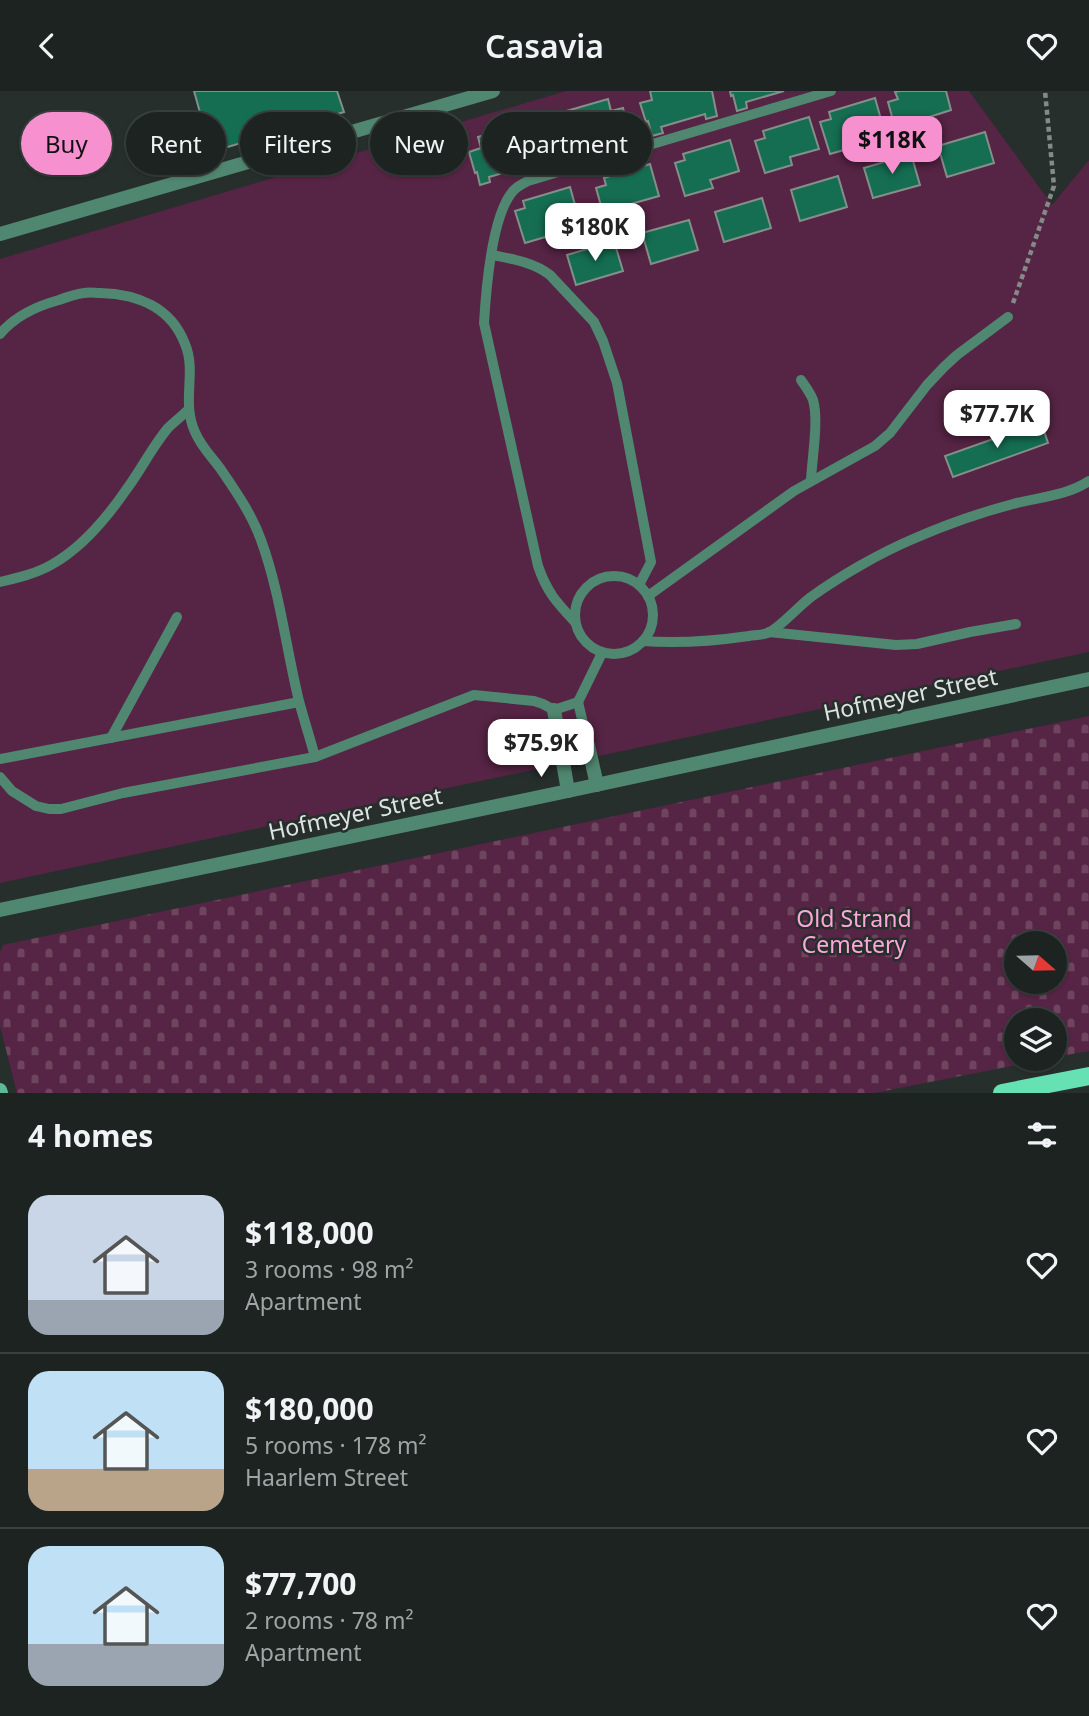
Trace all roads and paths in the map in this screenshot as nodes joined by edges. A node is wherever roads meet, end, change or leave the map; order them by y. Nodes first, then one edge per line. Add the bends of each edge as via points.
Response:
1 (493, 91) edge
2 (831, 91) edge
3 (1045, 91) edge
4 (0, 234) edge
5 (492, 255) junction
6 (1008, 317) joint
7 (0, 334) edge
8 (801, 380) dead end
9 (188, 410) junction
10 (811, 480) junction
11 (1089, 481) edge
12 (0, 582) edge
13 (639, 585) junction
14 (648, 596) junction
15 (177, 617) dead end
16 (575, 622) junction
17 (1016, 624) dead end
18 (769, 632) junction
19 (643, 641) junction
20 (602, 653) junction
21 (1089, 678) edge
22 (299, 702) junction
23 (578, 702) junction
24 (554, 710) junction
25 (111, 738) junction
26 (588, 745) joint
27 (315, 757) junction
28 (0, 759) edge
29 (0, 777) edge
30 (597, 785) junction
31 (568, 791) junction
32 (0, 911) edge
33 (1089, 1076) edge
34 (1002, 1093) edge

1 - 4 street
2 - 5 lane via 528,181 515,188 505,202
3 - 6 path via 1054,186
5 - 13 lane via 528,263 550,275 594,322 603,341 617,383 651,562
5 - 16 lane via 484,323 517,474 545,584
6 - 10 lane via 939,372 876,446
7 - 9 lane via 27,312 85,293 140,299 159,308 177,326 186,345 190,361
8 - 10 lane via 814,403
9 - 12 lane via 168,428 96,529 51,565
9 - 22 lane via 198,440 250,513 261,541
10 - 14 lane
11 - 18 lane via 911,539 811,597
13 - 14 lane
13 - 16 lane via 614,575 601,578 580,595
14 - 19 lane via 653,611
15 - 25 lane
16 - 20 lane via 589,646
17 - 18 lane via 896,645
18 - 19 lane via 695,642
19 - 20 lane via 631,650
20 - 23 lane
21 - 30 street, Hofmeyer Street
22 - 25 lane
22 - 27 lane
23 - 24 lane
23 - 26 lane
24 - 27 lane via 534,701 474,695
24 - 31 street
25 - 28 lane
26 - 30 street
27 - 29 lane via 61,809 36,806
30 - 31 street, Hofmeyer Street
31 - 32 street, Hofmeyer Street
33 - 34 main road

